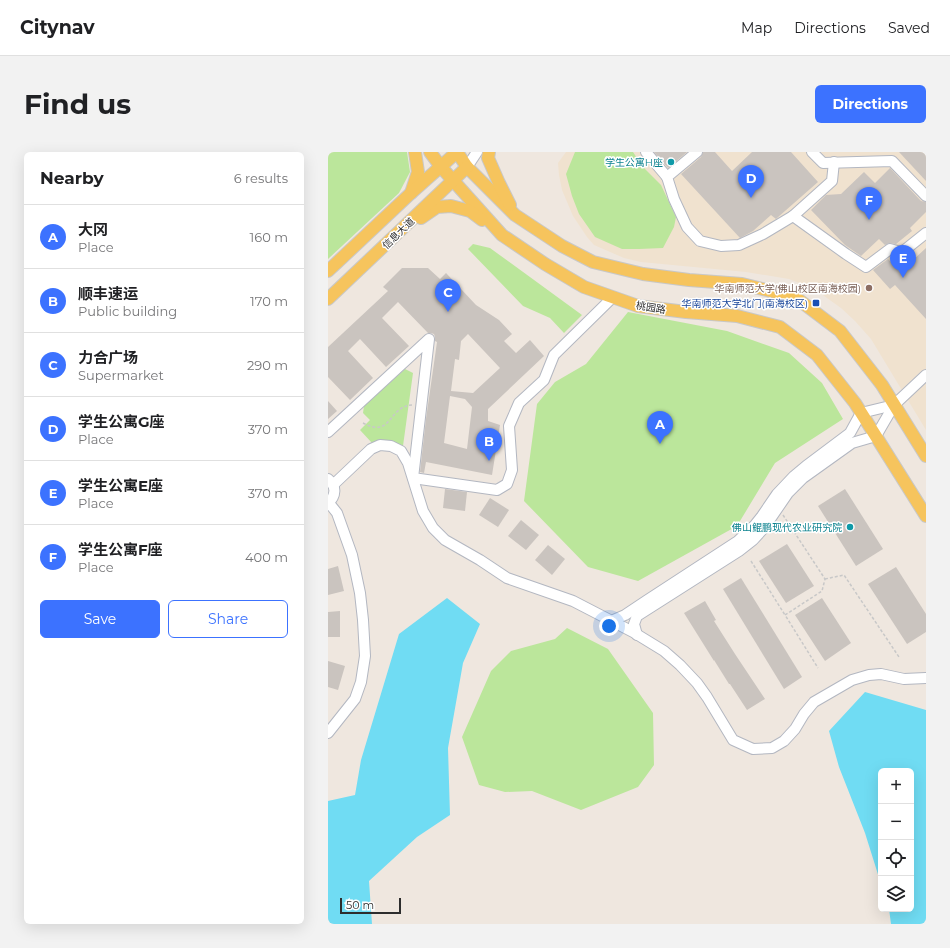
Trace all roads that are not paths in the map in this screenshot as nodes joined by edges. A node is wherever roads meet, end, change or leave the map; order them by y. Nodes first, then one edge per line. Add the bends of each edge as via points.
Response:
1 (415, 152) edge
2 (430, 152) edge
3 (457, 152) edge
4 (477, 152) edge
5 (489, 152) edge
6 (646, 152) edge
7 (697, 152) edge
8 (812, 152) edge
9 (834, 162) junction
10 (441, 167) junction
11 (468, 167) junction
12 (667, 177) junction
13 (453, 180) junction
14 (411, 193) junction
15 (926, 196) edge
16 (515, 215) junction
17 (792, 216) junction
18 (398, 232) junction
19 (926, 233) edge
20 (502, 235) junction
21 (328, 271) edge
22 (613, 297) junction
23 (328, 299) edge
24 (926, 376) edge
25 (894, 405) junction
26 (861, 412) junction
27 (328, 432) edge
28 (876, 436) junction
29 (926, 456) edge
30 (412, 478) junction
31 (331, 482) edge
32 (329, 503) edge
33 (926, 516) edge
34 (611, 621) junction
35 (637, 635) junction
36 (926, 678) edge
37 (328, 733) edge

1 - 14 main road via 418,172
2 - 10 main road, 桃园路
3 - 10 main road, 信息大道
3 - 11 main road
4 - 11 street
5 - 16 main road via 488,158
6 - 12 street
7 - 12 street
8 - 9 street via 823,163
9 - 15 street via 892,160
9 - 17 street via 832,181
10 - 13 main road, 桃园路
10 - 14 main road, 信息大道
11 - 13 main road, 信息大道
11 - 16 main road
12 - 17 street via 687,227 700,241 721,246 739,245
13 - 18 main road, 信息大道
13 - 20 main road, 桃园路
14 - 21 main road, 信息大道
16 - 25 main road via 562,246 593,262 643,274 742,284 794,297 840,331 882,385
17 - 19 street via 866,267 890,249 901,252
18 - 20 main road via 437,207 451,206 470,211
18 - 23 main road, 信息大道
20 - 22 main road, 桃园路 via 584,287
22 - 26 main road, 桃园路 via 638,306 737,316 780,327 817,354
22 - 30 street via 554,355 544,380 519,403 509,426 512,470 507,484 497,490
24 - 25 street
25 - 26 street
25 - 28 street
25 - 29 main road
26 - 28 main road, 桃园路
26 - 34 street via 850,433 794,476 777,494 754,526 738,541 625,616
27 - 30 street via 429,339
28 - 33 main road, 桃园路
28 - 35 street via 852,442 803,478 788,493 753,540 637,616 634,624
30 - 31 street via 408,463 401,452 391,446 380,445 371,449
30 - 34 street via 423,511 433,528 445,540 507,578 573,601
31 - 32 street via 334,494
32 - 37 street via 336,513 352,556 360,593 365,656 355,699
34 - 35 street
35 - 36 street via 664,651 680,665 707,697 733,740 753,749 772,748 784,741 814,702 852,680 881,674 904,679

